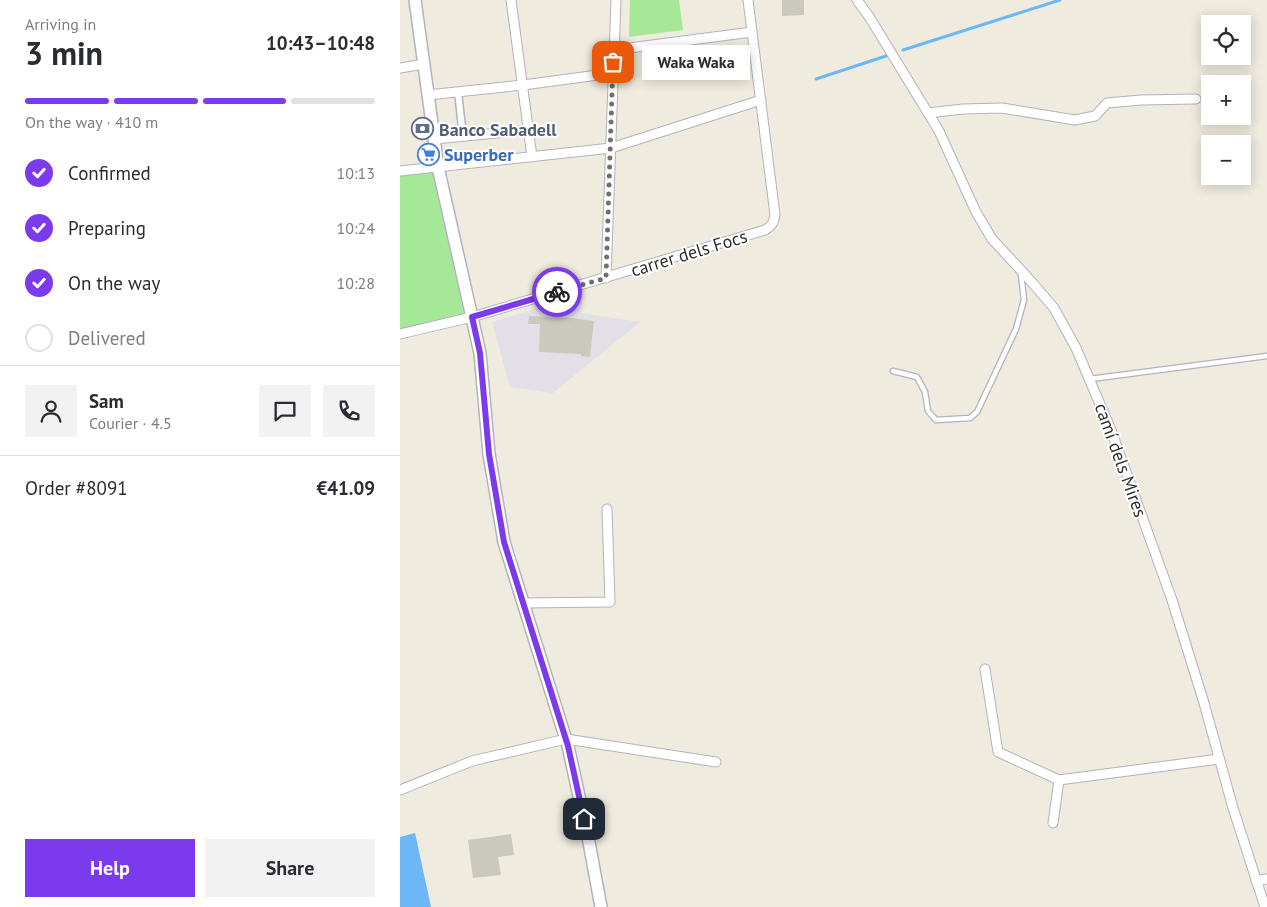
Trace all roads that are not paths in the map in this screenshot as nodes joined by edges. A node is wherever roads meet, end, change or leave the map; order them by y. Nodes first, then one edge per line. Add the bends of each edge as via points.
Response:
1 (415, 0) edge
2 (511, 0) edge
3 (616, 0) edge
4 (748, 0) edge
5 (857, 0) edge
6 (752, 32) junction
7 (614, 50) junction
8 (424, 64) junction
9 (400, 68) edge
10 (613, 73) junction
11 (523, 85) junction
12 (458, 92) junction
13 (428, 95) junction
14 (1196, 99) dead end
15 (761, 100) junction
16 (928, 113) junction
17 (529, 130) junction
18 (463, 136) junction
19 (435, 139) junction
20 (611, 148) junction
21 (532, 157) junction
22 (438, 167) junction
23 (400, 171) edge
24 (1021, 270) junction
25 (606, 278) junction
26 (472, 317) junction
27 (400, 334) edge
28 (1267, 356) edge
29 (893, 371) dead end
30 (1090, 379) junction
31 (606, 509) dead end
32 (523, 603) junction
33 (985, 669) dead end
34 (566, 739) junction
35 (1219, 759) junction
36 (716, 762) dead end
37 (1059, 780) junction
38 (400, 790) edge
39 (1053, 823) dead end
40 (1267, 879) edge
41 (1256, 880) junction
42 (601, 907) edge
43 (1265, 907) edge

1 - 8 main road
2 - 11 street
3 - 7 street
4 - 6 street
5 - 16 street, camí dels Mires
6 - 7 street
6 - 15 street
7 - 10 street
8 - 9 street
8 - 13 main road
10 - 11 street
10 - 20 street
11 - 12 street
11 - 17 street
12 - 13 street
12 - 18 street
13 - 19 main road
14 - 16 street via 1107,104 1095,116 1075,120 1002,108
15 - 20 street
15 - 25 street, carrer dels Focs via 776,215 773,224 765,230
16 - 24 street, camí dels Mires via 976,212 992,239
17 - 18 street
17 - 21 street
18 - 19 street
19 - 22 main road
20 - 21 street
20 - 25 street
21 - 22 street
22 - 23 street
22 - 26 main road
24 - 29 lane via 1024,300 1016,329 977,412 970,418 936,420 928,411 925,392 916,377
24 - 30 street, camí dels Mires via 1054,308
25 - 26 street, carrer dels Focs
26 - 27 street, carrer dels Focs
26 - 32 main road via 480,353 489,454 504,542
28 - 30 lane
30 - 35 street, camí dels Mires via 1172,600
31 - 32 street via 610,602
32 - 34 main road
33 - 37 street via 998,752
34 - 36 street
34 - 38 street via 472,761
34 - 42 main road
35 - 37 street
35 - 41 street, camí dels Mires
37 - 39 street
40 - 41 street
41 - 43 street, camí dels Mires

